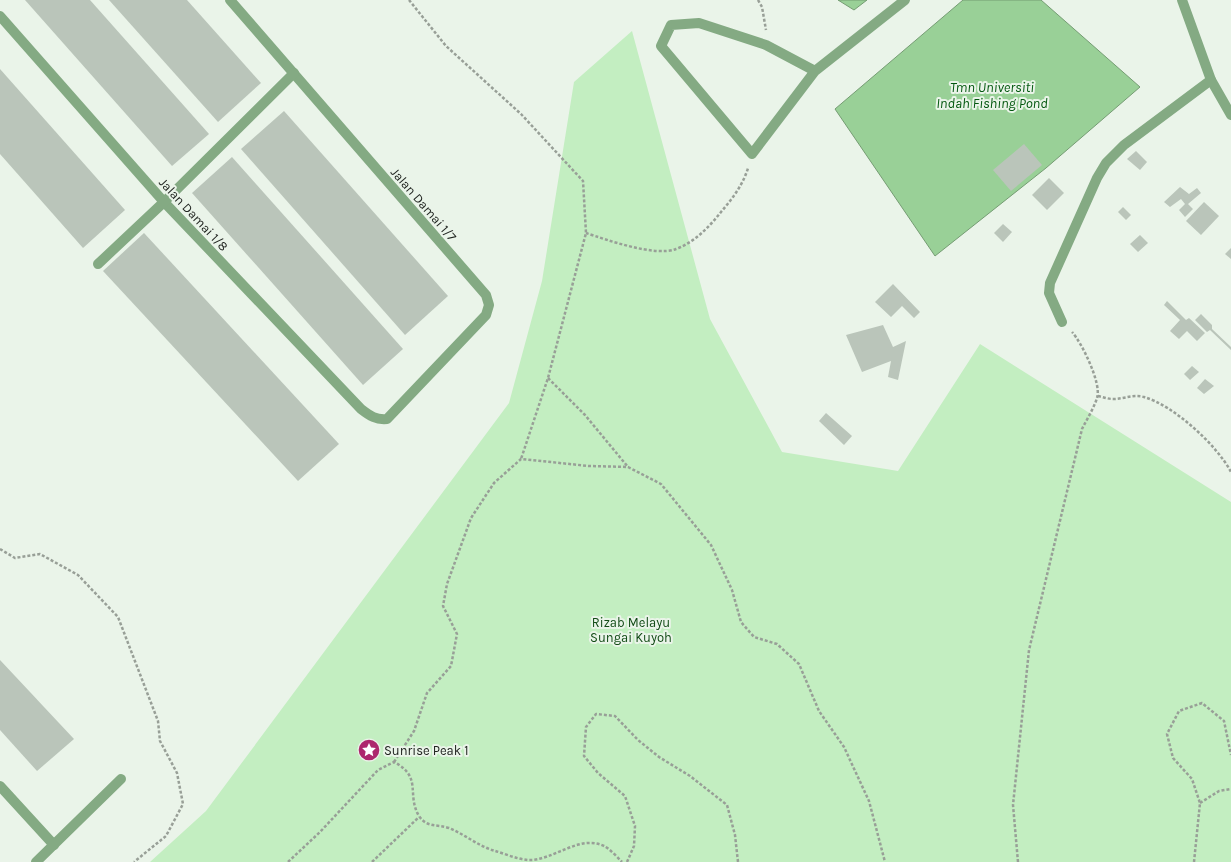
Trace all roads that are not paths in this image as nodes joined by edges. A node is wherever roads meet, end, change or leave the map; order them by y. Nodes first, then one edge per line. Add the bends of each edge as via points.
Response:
1 (230, 0) edge
2 (905, 0) edge
3 (1182, 0) edge
4 (0, 16) edge
5 (816, 71) junction
6 (294, 73) junction
7 (1211, 80) junction
8 (1231, 115) edge
9 (164, 202) junction
10 (98, 264) dead end
11 (1062, 322) road end
12 (380, 420) joint
13 (121, 779) dead end
14 (0, 786) edge
15 (54, 844) junction
16 (36, 862) edge

1 - 6 street, Jalan Damai 1/7
2 - 5 street
3 - 7 street
4 - 9 street, Jalan Damai 1/8
5 - 5 street via 766,44 699,23 672,24 661,46 752,154
6 - 9 street
6 - 12 street, Jalan Damai 1/7 via 486,295 489,305 486,315 387,419
7 - 8 street
7 - 11 street via 1124,145 1102,170 1050,283 1049,293
9 - 10 street
9 - 12 street, Jalan Damai 1/8 via 361,409
13 - 15 street
14 - 15 street
15 - 16 street

